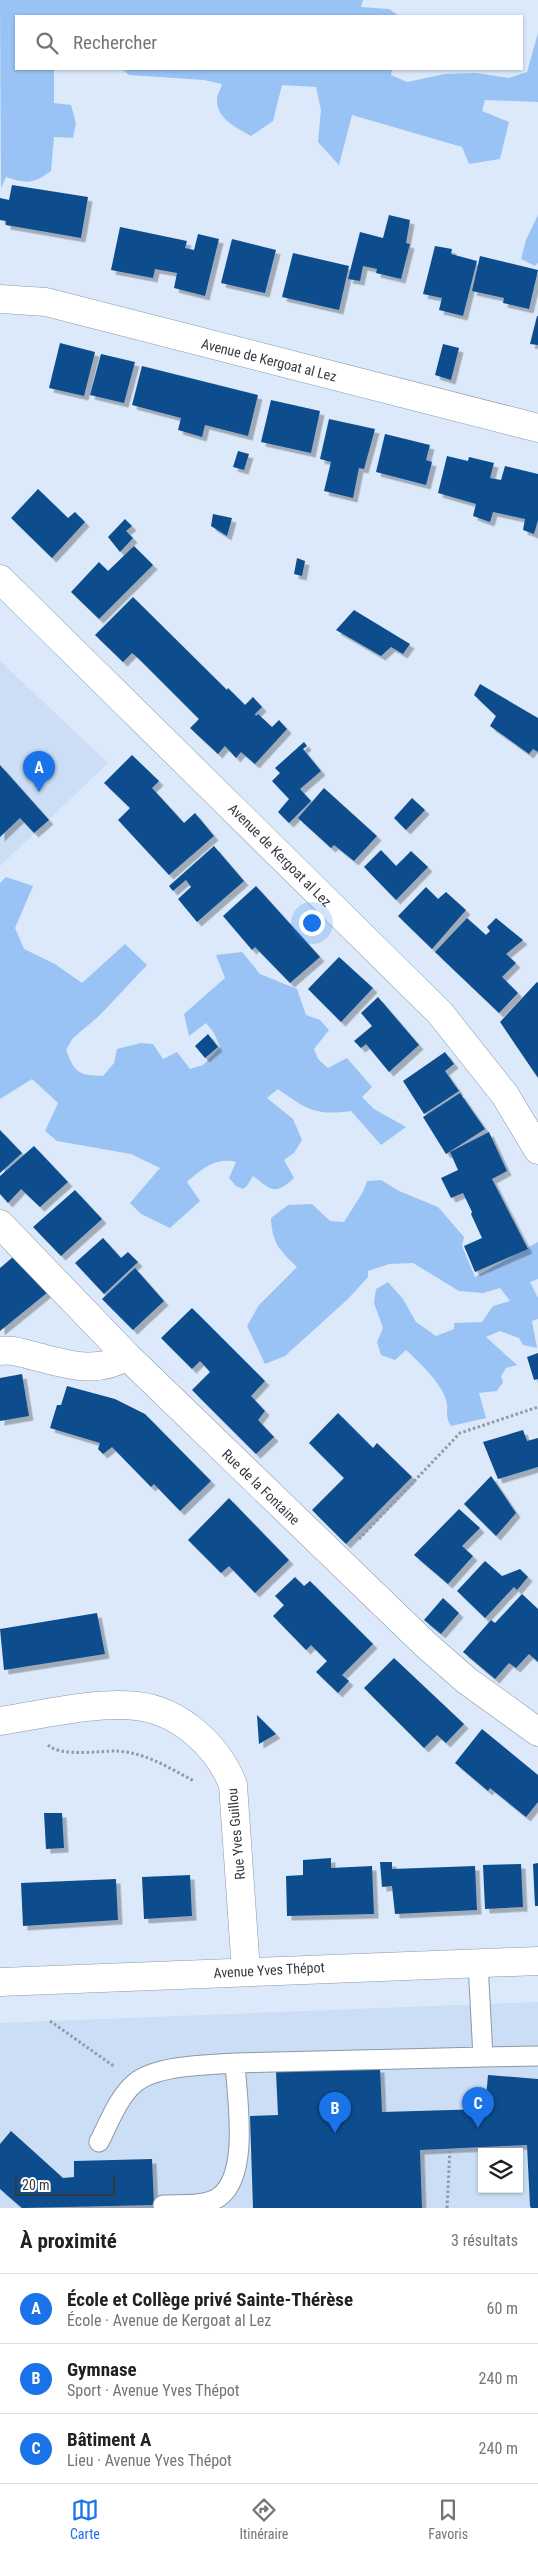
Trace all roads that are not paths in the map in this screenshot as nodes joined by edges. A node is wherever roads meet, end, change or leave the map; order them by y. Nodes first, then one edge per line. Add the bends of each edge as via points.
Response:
1 (0, 299) edge
2 (538, 428) edge
3 (0, 579) edge
4 (538, 1150) edge
5 (0, 1224) edge
6 (0, 1351) edge
7 (127, 1356) junction
8 (0, 1721) edge
9 (538, 1732) edge
10 (538, 1961) edge
11 (478, 1963) junction
12 (246, 1971) junction
13 (0, 1982) edge
14 (538, 2056) edge
15 (482, 2057) junction
16 (236, 2063) junction
17 (99, 2142) dead end
18 (163, 2205) dead end

1 - 2 street, Avenue de Kergoat al Lez via 46,302
3 - 4 street, Avenue de Kergoat al Lez via 440,1013 505,1095
5 - 7 street, Rue de la Fontaine
6 - 7 street via 15,1351 92,1368 105,1367
7 - 9 street, Rue de la Fontaine via 466,1680
8 - 12 street, Rue Yves Guillou via 118,1705 137,1706 176,1720 203,1740 228,1772 233,1785
10 - 11 street, Avenue Yves Thépot
11 - 12 street, Avenue Yves Thépot
11 - 15 lane
12 - 13 street, Avenue Yves Thépot
14 - 15 lane
15 - 16 lane
16 - 17 lane via 178,2068 155,2073 136,2082 127,2091
16 - 18 lane via 238,2162 229,2188 219,2198 208,2202

